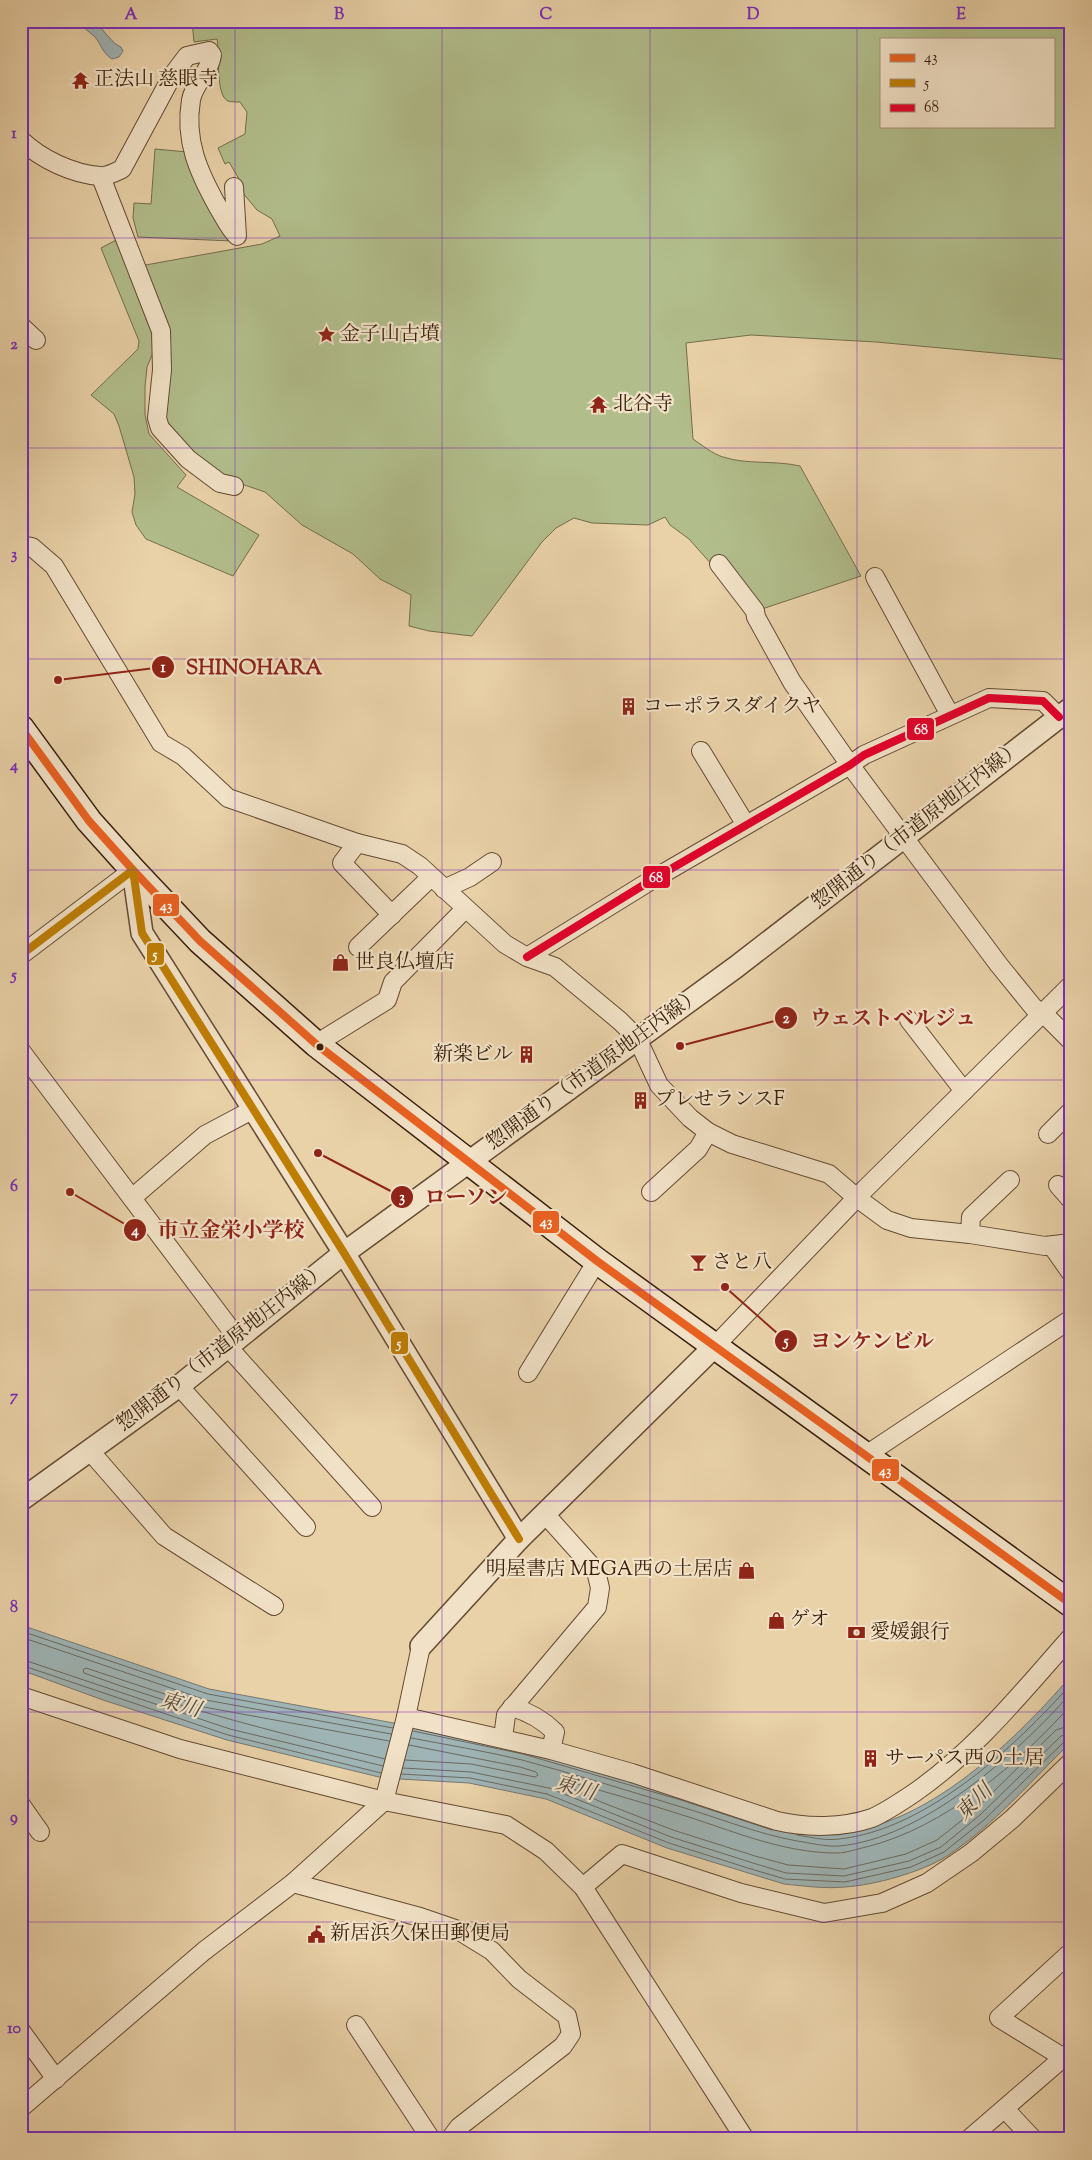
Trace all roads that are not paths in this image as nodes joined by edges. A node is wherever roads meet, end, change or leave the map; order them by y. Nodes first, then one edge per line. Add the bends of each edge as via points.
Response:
1 (21, 140) edge
2 (102, 176) junction
3 (234, 187) dead end
4 (21, 326) edge
5 (36, 340) dead end
6 (234, 486) dead end
7 (21, 544) edge
8 (719, 564) dead end
9 (875, 577) dead end
10 (1065, 712) edge
11 (950, 715) junction
12 (21, 728) edge
13 (701, 751) dead end
14 (850, 765) junction
15 (746, 825) junction
16 (903, 837) junction
17 (357, 843) junction
18 (492, 862) dead end
19 (133, 870) junction
20 (431, 877) junction
21 (444, 889) junction
22 (466, 909) junction
23 (392, 915) junction
24 (358, 947) dead end
25 (21, 955) edge
26 (527, 957) junction
27 (1071, 986) edge
28 (1042, 1012) junction
29 (909, 1020) dead end
30 (637, 1038) junction
31 (1071, 1041) edge
32 (316, 1044) junction
33 (21, 1051) edge
34 (964, 1090) junction
35 (252, 1110) junction
36 (1071, 1111) edge
37 (708, 1132) junction
38 (1048, 1134) dead end
39 (470, 1162) junction
40 (1010, 1180) dead end
41 (1058, 1185) dead end
42 (651, 1192) dead end
43 (132, 1198) junction
44 (856, 1198) junction
45 (1071, 1200) edge
46 (970, 1234) junction
47 (1071, 1243) edge
48 (1052, 1246) junction
49 (344, 1253) junction
50 (597, 1261) junction
51 (1071, 1273) edge
52 (1071, 1319) edge
53 (233, 1343) junction
54 (715, 1346) junction
55 (528, 1372) dead end
56 (179, 1386) junction
57 (90, 1451) junction
58 (866, 1455) junction
59 (21, 1500) edge
60 (372, 1508) dead end
61 (545, 1514) junction
62 (306, 1527) dead end
63 (519, 1539) junction
64 (1071, 1604) edge
65 (274, 1606) dead end
66 (1071, 1637) edge
67 (421, 1646) joint
68 (21, 1696) edge
69 (512, 1707) junction
70 (405, 1719) junction
71 (503, 1738) junction
72 (551, 1750) junction
73 (1071, 1762) edge
74 (386, 1794) junction
75 (21, 1805) edge
76 (40, 1832) dead end
77 (293, 1882) junction
78 (583, 1887) junction
79 (1071, 1952) edge
80 (356, 2025) dead end
81 (21, 2031) edge
82 (1067, 2054) edge
83 (56, 2079) junction
84 (21, 2108) edge
85 (1005, 2109) junction
86 (459, 2135) edge
87 (431, 2139) edge
88 (744, 2139) edge
89 (969, 2139) edge
90 (1033, 2139) edge

1 - 2 street via 36,154 74,170
2 - 3 street via 122,169 172,76 187,56 208,51 212,55 211,64 196,86 191,101 194,159 237,236
2 - 6 street via 161,331 162,370 157,418 160,428 188,459 220,483
4 - 5 street
7 - 17 street via 32,547 54,566 161,743 183,756 228,798
8 - 14 street via 755,611 792,682
9 - 11 street
10 - 11 street via 1043,702 989,698
10 - 16 street, 惣開通り（市道原地庄内線）
11 - 14 street via 864,755
12 - 19 main road via 89,821
13 - 15 street
14 - 15 street
14 - 16 street
15 - 26 street
16 - 28 street via 999,965 1034,1008
16 - 30 street, 惣開通り（市道原地庄内線） via 736,967
17 - 20 street via 402,854
17 - 23 street via 342,863
18 - 21 street
19 - 25 street
19 - 32 main road via 200,941
19 - 35 street via 142,933
20 - 21 street
20 - 23 street
21 - 22 street
22 - 26 street via 505,944
22 - 32 street via 393,982 387,1000
23 - 24 street
26 - 30 street via 555,967
27 - 28 street
28 - 31 street
28 - 34 street
29 - 34 street
30 - 37 street via 659,1085
30 - 39 street, 惣開通り（市道原地庄内線）
32 - 39 main road
33 - 43 street
34 - 44 street
35 - 43 street via 205,1135
35 - 49 street
36 - 38 street
37 - 42 street via 698,1149
37 - 44 street via 732,1144 829,1174
39 - 49 street, 惣開通り（市道原地庄内線）
39 - 50 main road
40 - 46 street via 971,1218
41 - 45 street
43 - 53 street
44 - 46 street via 887,1220 911,1228
44 - 54 street
46 - 48 street
47 - 48 street
48 - 51 street
49 - 53 street, 惣開通り（市道原地庄内線）
49 - 63 street
50 - 54 main road
50 - 55 street
52 - 58 street
53 - 56 street, 惣開通り（市道原地庄内線）
53 - 60 street
54 - 58 main road
54 - 61 street
56 - 57 street, 惣開通り（市道原地庄内線）
56 - 62 street
57 - 59 street, 惣開通り（市道原地庄内線）
57 - 65 street via 164,1536
58 - 64 main road
61 - 63 street
61 - 69 street via 596,1571 600,1588 598,1607
63 - 67 street
66 - 72 street via 980,1740 943,1773 872,1818 801,1826 744,1812 632,1773
67 - 70 street
68 - 74 street via 180,1749
69 - 71 street via 506,1715
69 - 72 street via 546,1723 556,1732
70 - 71 street
70 - 74 street
71 - 72 street
73 - 78 street via 972,1852 927,1883 882,1903 824,1913 741,1893 622,1854
74 - 77 street
74 - 78 street via 506,1825 546,1851
75 - 76 street
77 - 83 street via 204,1951
77 - 86 street via 458,1930 492,1951 519,1979 567,2016 571,2034 563,2046
78 - 88 street
79 - 82 street via 999,2018
80 - 87 street
81 - 83 street
82 - 85 street
83 - 84 street
85 - 89 street
85 - 90 street

